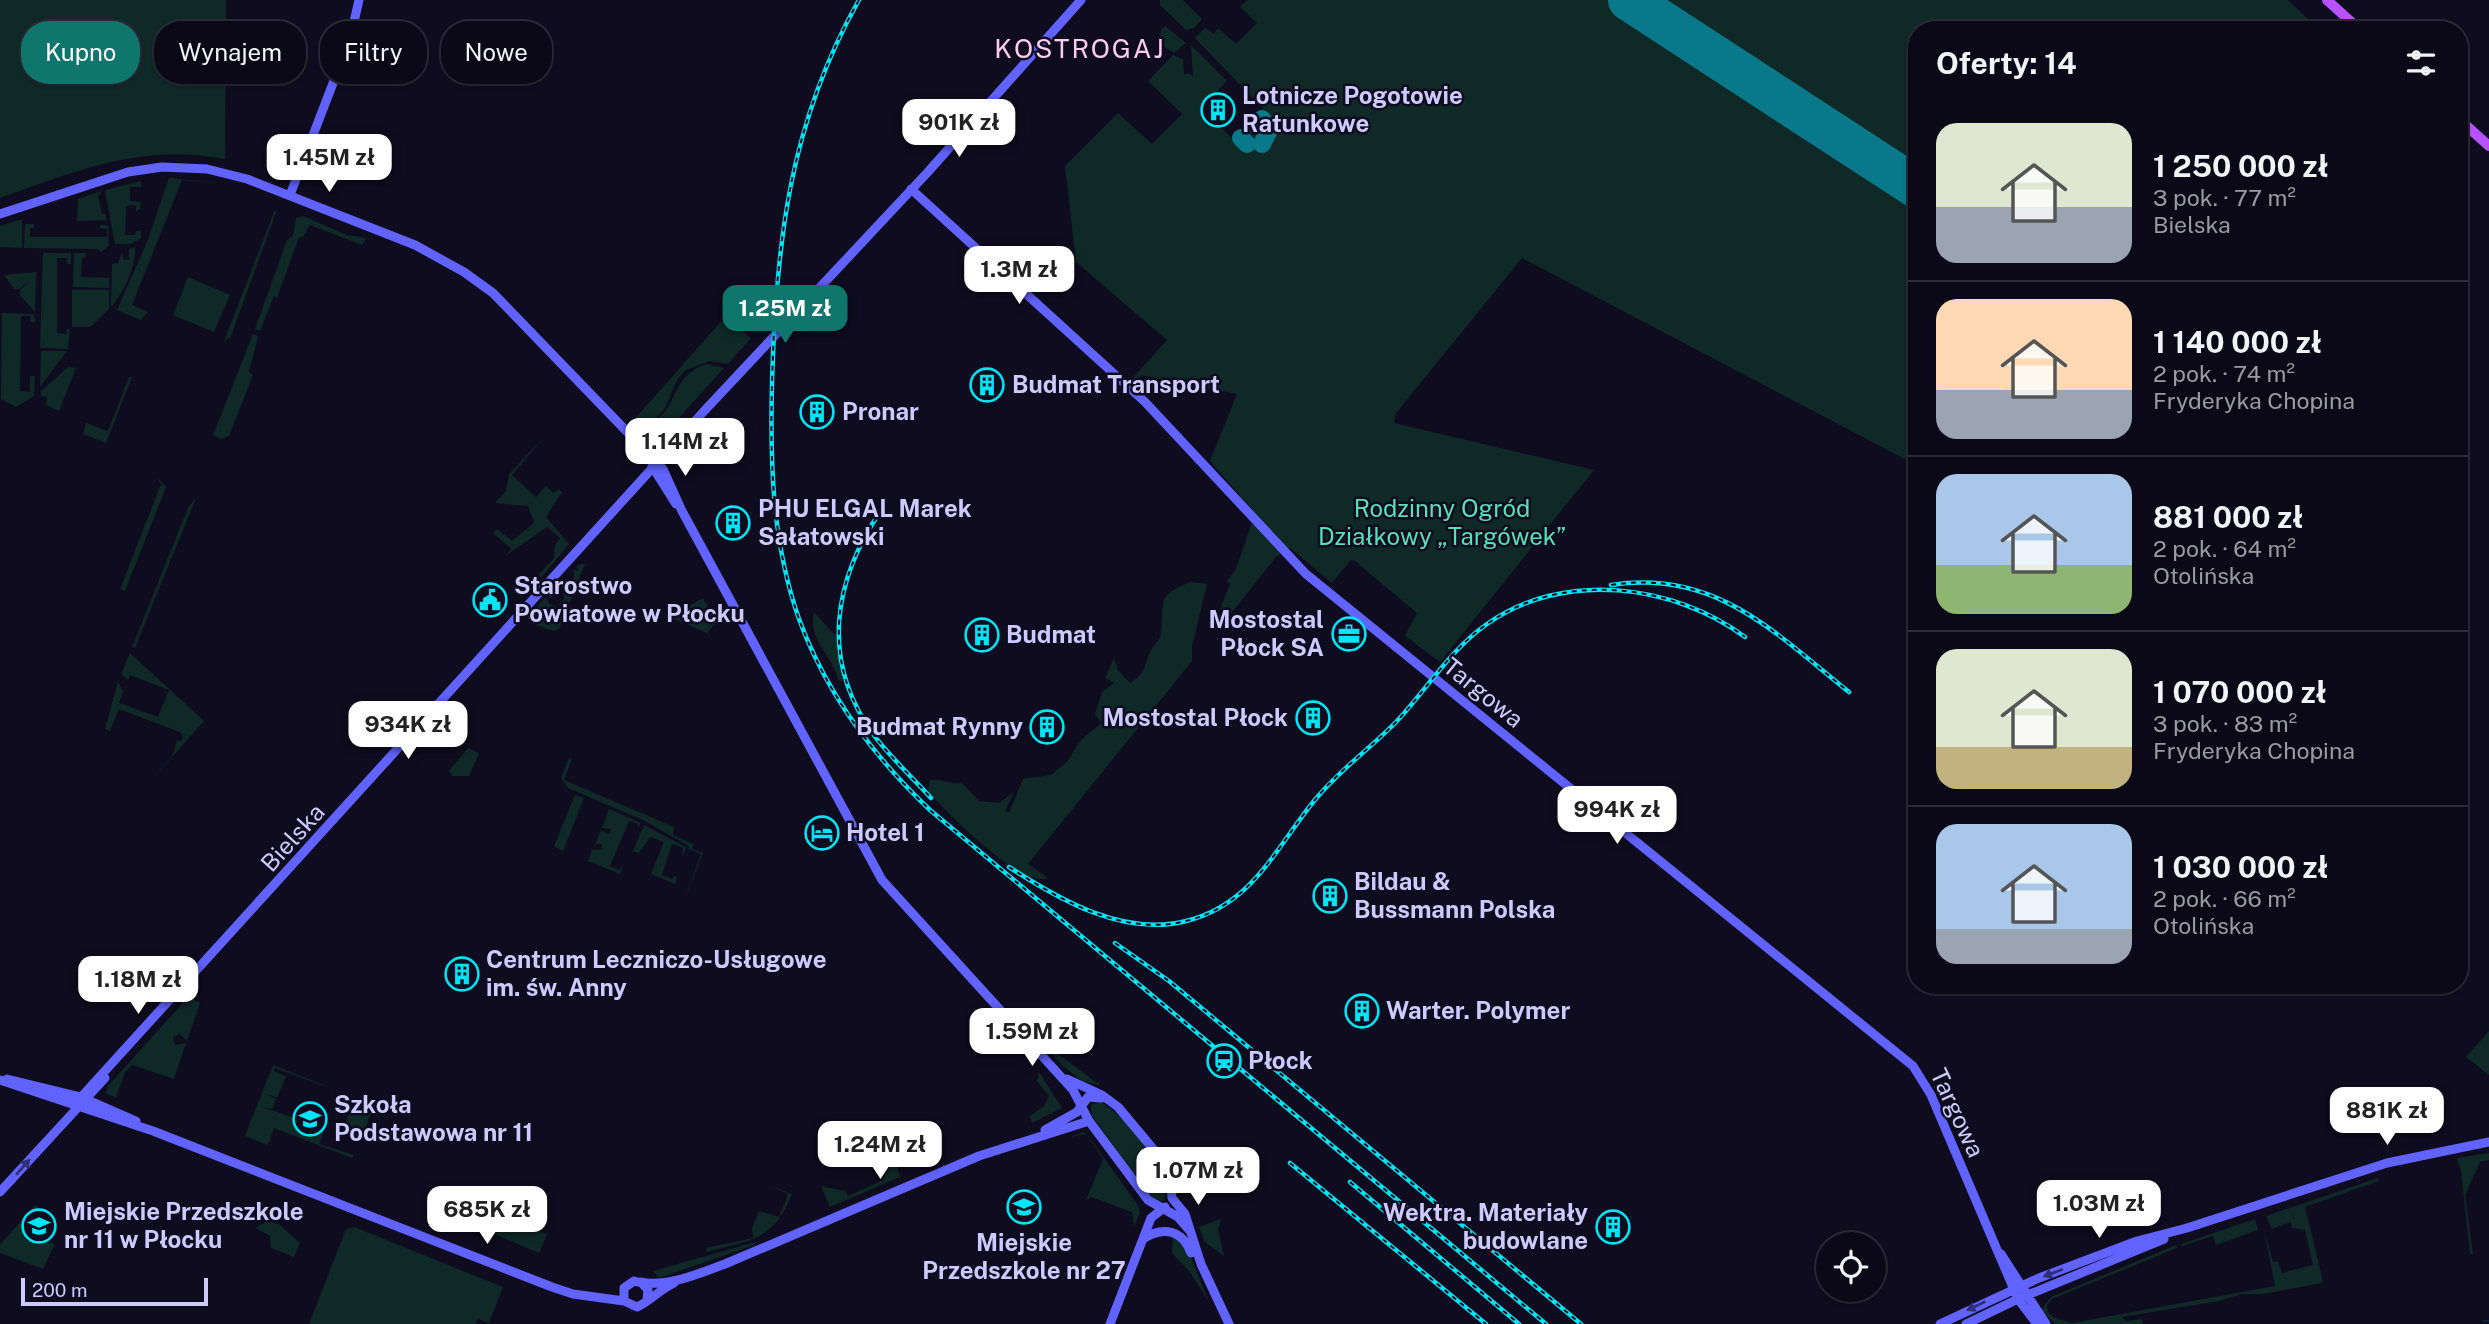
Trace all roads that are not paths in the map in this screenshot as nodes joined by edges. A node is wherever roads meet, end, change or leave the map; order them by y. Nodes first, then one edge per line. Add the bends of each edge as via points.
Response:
1 (1081, 0) edge
2 (2327, 0) edge
3 (358, 2) edge
4 (2350, 21) edge
5 (2468, 127) edge
6 (2489, 146) edge
7 (911, 189) junction
8 (290, 195) junction
9 (0, 214) edge
10 (655, 466) junction
11 (128, 1049) junction
12 (1057, 1072) junction
13 (0, 1079) edge
14 (96, 1089) junction
15 (1107, 1100) junction
16 (80, 1102) junction
17 (1081, 1105) junction
18 (118, 1112) junction
19 (1089, 1121) junction
20 (153, 1131) junction
21 (1038, 1135) junction
22 (2489, 1142) edge
23 (0, 1192) edge
24 (1172, 1198) junction
25 (1147, 1200) junction
26 (1163, 1208) junction
27 (1151, 1219) junction
28 (2188, 1228) junction
29 (1190, 1231) junction
30 (1143, 1239) junction
31 (685, 1278) junction
32 (640, 1282) junction
33 (2018, 1287) junction
34 (623, 1290) junction
35 (1213, 1290) junction
36 (573, 1294) junction
37 (2023, 1297) junction
38 (647, 1300) junction
39 (624, 1301) junction
40 (1110, 1324) edge
41 (1229, 1324) edge
42 (1940, 1324) edge
43 (1966, 1324) edge
44 (2036, 1324) edge
45 (2046, 1324) edge

1 - 7 street, Bielska
2 - 4 main road
3 - 8 street via 350,39
5 - 6 main road
7 - 10 street, Bielska
7 - 33 street, Targowa via 1139,396 1306,574 1913,1066 1926,1085 1994,1244
8 - 9 street via 222,171 162,167 118,174
8 - 10 street via 427,250 479,282 522,321
10 - 11 street, Bielska
10 - 12 street via 669,478 682,511 877,872
11 - 14 street, Bielska
11 - 16 street, Bielska
12 - 15 street
12 - 17 street
13 - 16 street
14 - 16 street, Bielska
14 - 18 street via 100,1102
15 - 17 street via 1092,1096
15 - 24 street via 1127,1116 1154,1150
16 - 18 street
16 - 20 street
23 -> 16 street, Bielska
17 - 19 street
17 - 21 street via 1070,1117
18 - 20 street
19 - 21 street
19 - 25 street
20 - 36 street
21 - 31 street
22 - 28 street via 2387,1163
24 - 26 street
24 - 29 street via 1185,1214
25 - 26 street
25 - 27 street
26 - 27 street
26 - 29 street
27 - 30 street
28 -> 33 street via 2137,1241
28 - 37 street
29 - 35 street
30 - 35 street via 1157,1232 1185,1238 1198,1271
30 - 40 street
31 - 32 street
31 - 38 street
32 - 34 street via 631,1282
32 - 38 street via 648,1290
33 - 37 street, Targowa
33 -> 42 street
34 - 36 street
34 - 39 street
35 - 41 street
36 - 39 street
37 - 43 street
37 - 44 street
37 - 45 street
38 - 39 street via 637,1307

